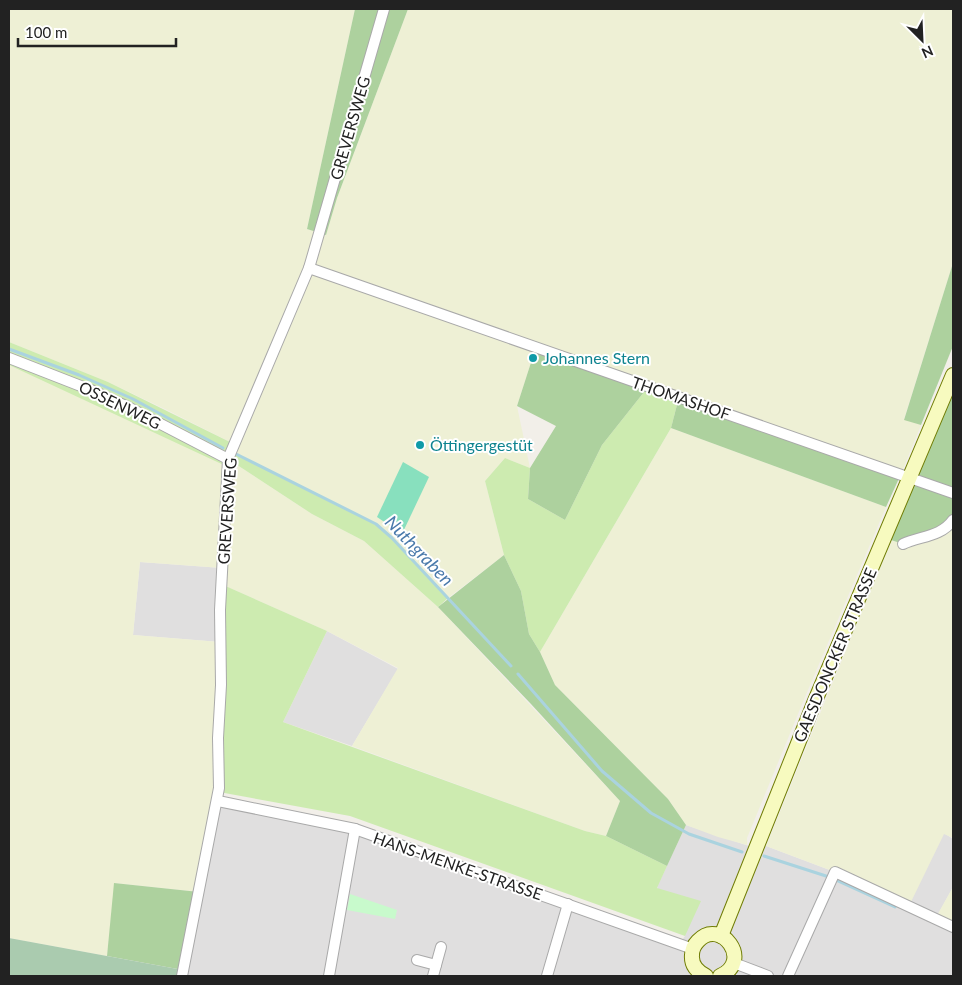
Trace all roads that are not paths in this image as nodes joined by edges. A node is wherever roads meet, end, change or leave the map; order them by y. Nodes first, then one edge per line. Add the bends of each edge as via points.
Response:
1 (384, 9) edge
2 (309, 268) junction
3 (9, 358) edge
4 (953, 375) edge
5 (228, 459) junction
6 (911, 477) junction
7 (953, 492) edge
8 (953, 520) edge
9 (903, 544) dead end
10 (218, 801) junction
11 (355, 829) junction
12 (568, 904) junction
13 (953, 927) edge
14 (721, 936) junction
15 (440, 947) dead end
16 (693, 949) junction
17 (416, 960) dead end
18 (734, 963) junction
19 (436, 965) junction
20 (182, 976) edge
21 (329, 976) edge
22 (433, 976) edge
23 (547, 976) edge
24 (706, 976) edge
25 (720, 976) edge
26 (768, 976) edge
27 (788, 976) edge

1 - 2 street, GREVERSWEG
2 - 5 street, GREVERSWEG
2 - 6 street, THOMASHOF
3 - 5 street, OSSENWEG via 128,407
4 - 6 main road, GAESDONCKER STRASSE
5 - 10 street, GREVERSWEG via 220,610
6 - 7 street, THOMASHOF
6 - 14 main road, GAESDONCKER STRASSE via 815,701
8 - 9 street via 933,535
10 - 11 street, HANS-MENKE-STRASSE
10 - 20 street, GREVERSWEG
11 - 12 street, HANS-MENKE-STRASSE
11 - 21 street
12 - 16 street, HANS-MENKE-STRASSE
12 - 23 street
13 - 27 street via 835,872
14 - 16 main road via 714,934 701,938
14 - 18 main road via 731,944
15 - 19 street
16 - 24 main road via 695,968
17 - 19 street
18 - 25 main road
18 - 26 street
19 - 22 street

